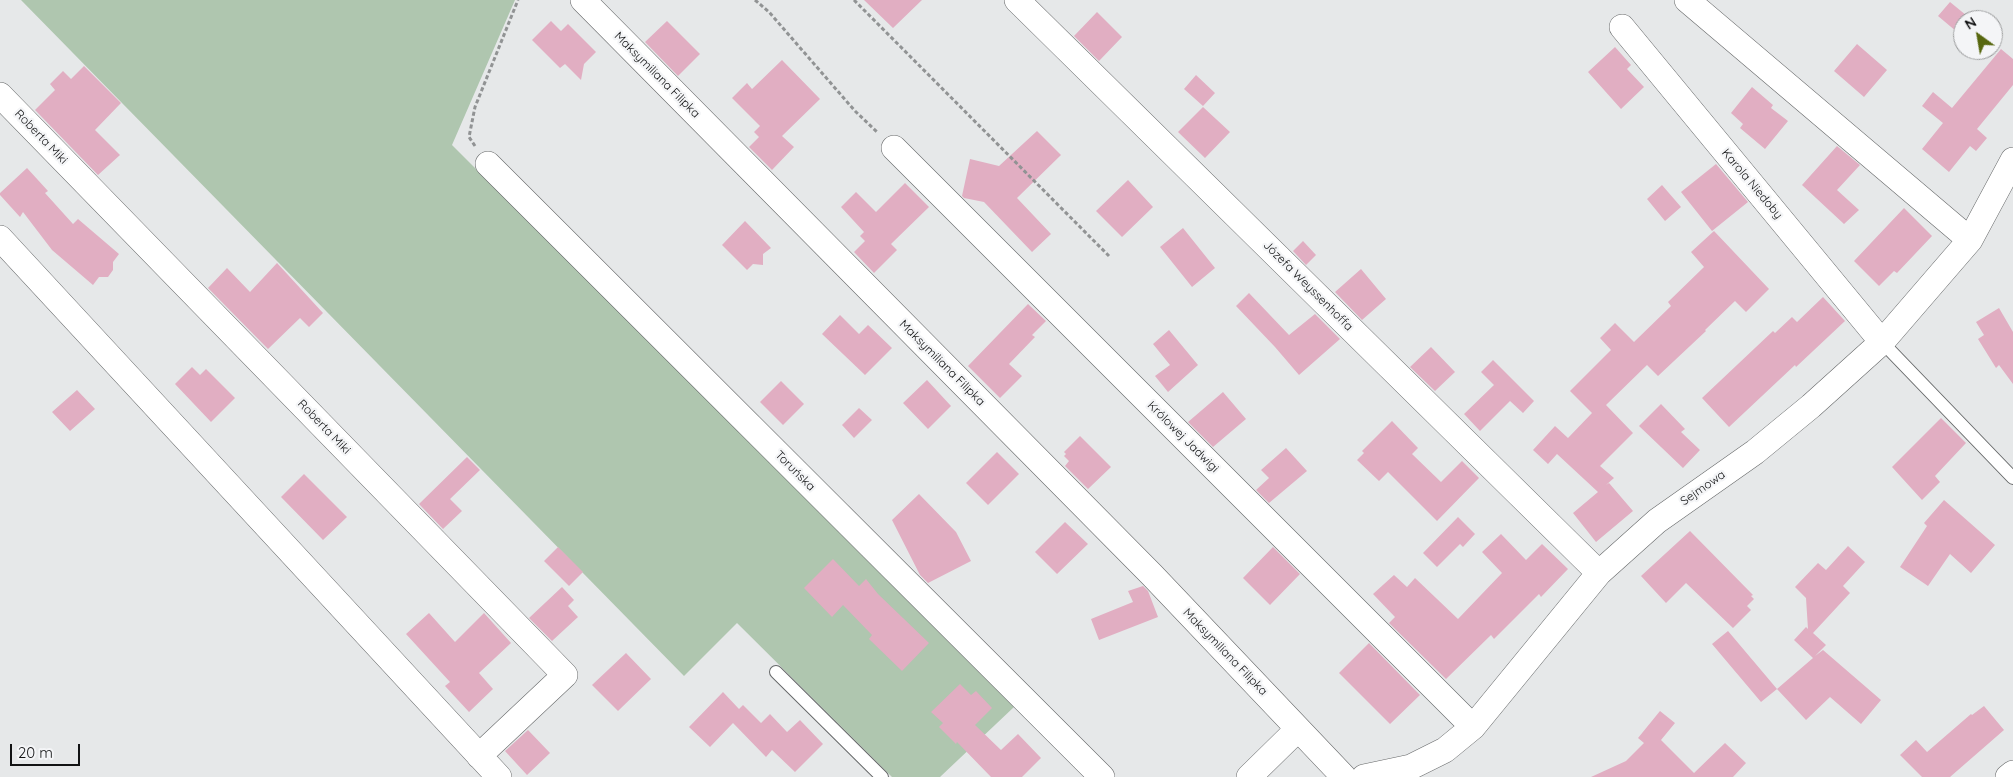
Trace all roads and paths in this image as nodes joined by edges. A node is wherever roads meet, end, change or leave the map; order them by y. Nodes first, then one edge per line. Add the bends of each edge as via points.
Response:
1 (518, 0) edge
2 (583, 0) edge
3 (755, 0) edge
4 (854, 0) edge
5 (1017, 0) edge
6 (1687, 0) edge
7 (1622, 27) dead end
8 (0, 95) edge
9 (894, 148) joint
10 (2013, 160) edge
11 (488, 164) joint
12 (0, 238) edge
13 (1970, 240) junction
14 (1109, 256) dead end
15 (1882, 342) junction
16 (2013, 478) edge
17 (1599, 573) junction
18 (776, 672) dead end
19 (1473, 727) junction
20 (1298, 728) junction
21 (479, 756) junction
22 (2013, 773) edge
23 (499, 777) edge
24 (882, 777) edge
25 (1102, 777) edge
26 (1249, 777) edge
27 (1344, 777) edge
28 (1364, 777) edge
29 (2008, 777) edge

1 - 11 path via 475,107 469,137
2 - 20 street, Maksymiliana Filipka via 1152,574
3 - 9 path via 855,111
4 - 14 path
5 - 17 street, Józefa Weyssenhoffa
6 - 13 street
7 - 15 street, Karola Niedoby
8 - 21 street, Roberta Miki via 565,675
9 - 19 street, Królowej Jadwigi
10 - 13 street, Sejmowa
11 - 25 street, Toruńska
12 - 21 street
13 - 15 street, Sejmowa
15 - 16 lane
15 - 17 street, Sejmowa via 1755,452 1657,521
17 - 19 street, Sejmowa
18 - 24 lane
19 - 28 street, Sejmowa via 1445,750 1411,767
20 - 26 street
20 - 27 street, Maksymiliana Filipka
21 - 23 street
22 - 29 street

